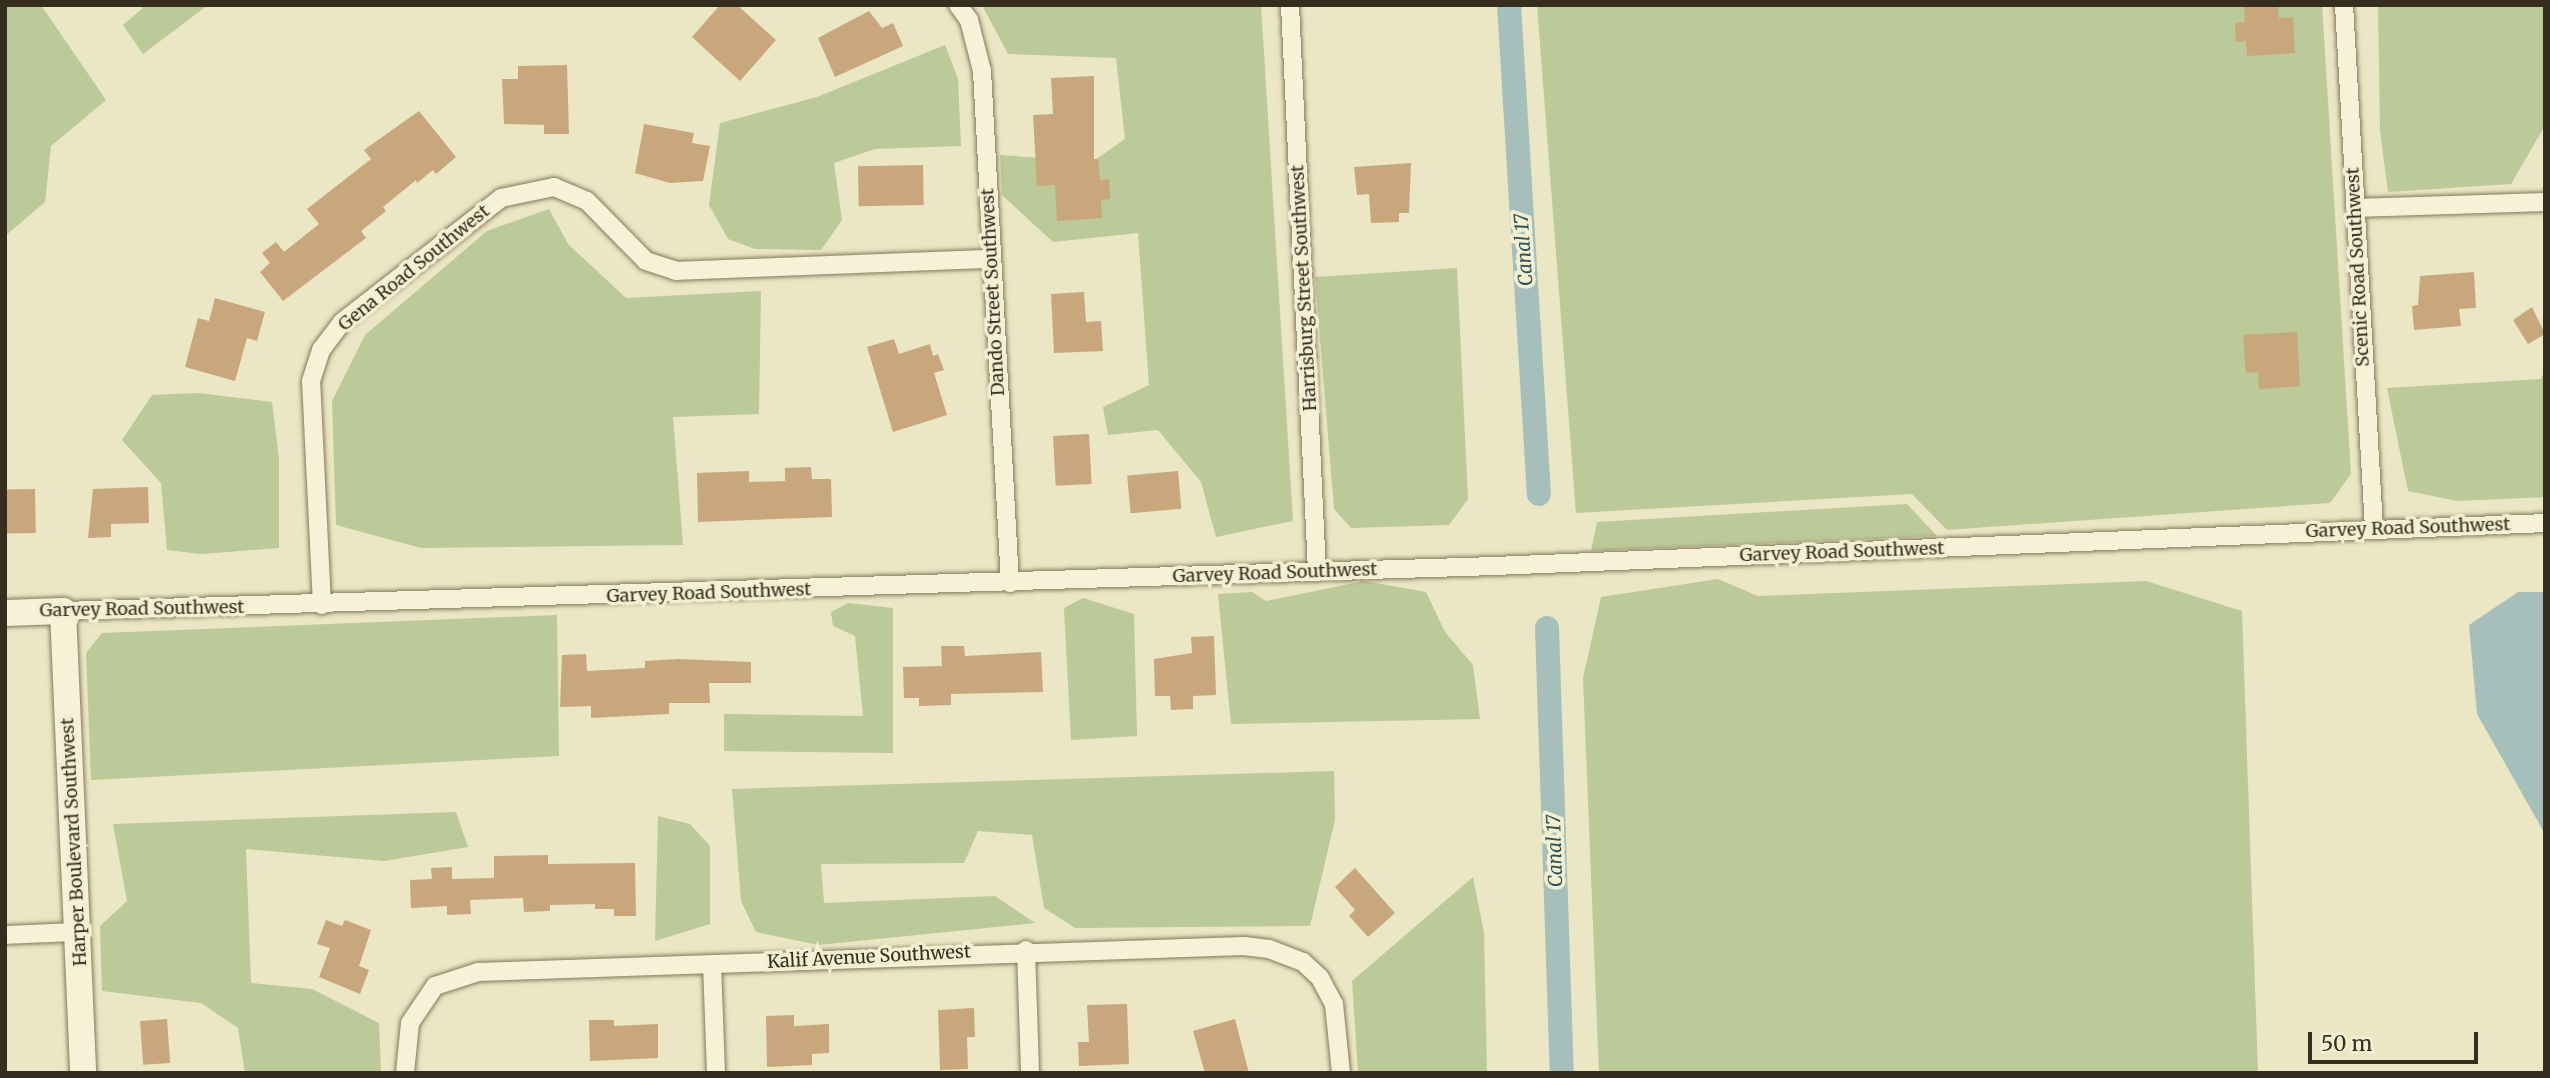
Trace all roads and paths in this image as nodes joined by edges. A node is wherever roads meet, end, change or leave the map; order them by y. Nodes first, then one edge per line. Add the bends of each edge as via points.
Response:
1 (958, 5) edge
2 (1290, 5) edge
3 (2344, 5) edge
4 (2545, 202) edge
5 (2355, 208) junction
6 (990, 259) junction
7 (2545, 523) edge
8 (2374, 529) junction
9 (1317, 571) junction
10 (1010, 583) junction
11 (322, 605) junction
12 (63, 611) junction
13 (5, 613) edge
14 (78, 932) junction
15 (5, 935) edge
16 (1026, 950) junction
17 (712, 964) junction
18 (83, 1073) edge
19 (405, 1073) edge
20 (716, 1073) edge
21 (1030, 1073) edge
22 (1341, 1073) edge

1 - 6 street, Dando Street Southwest via 969,20 982,71
2 - 9 street, Harrisburg Street Southwest
3 - 5 street, Scenic Road Southwest
4 - 5 street
5 - 8 street, Scenic Road Southwest
6 - 10 street, Dando Street Southwest
6 - 11 street, Gena Road Southwest via 676,271 646,261 587,201 554,187 501,198 342,323 321,350 311,381
7 - 8 street, Garvey Road Southwest
8 - 9 street, Garvey Road Southwest
9 - 10 street, Garvey Road Southwest
10 - 11 street, Garvey Road Southwest
11 - 12 street, Garvey Road Southwest
12 - 13 street, Garvey Road Southwest
12 - 14 street, Harper Boulevard Southwest
14 - 15 street
14 - 18 street, Harper Boulevard Southwest
16 - 17 street, Kalif Avenue Southwest
16 - 21 street
16 - 22 street, Kalif Avenue Southwest via 1244,946 1269,949 1303,962 1320,978 1335,1004
17 - 19 street, Kalif Avenue Southwest via 478,972 435,986 410,1023
17 - 20 street

